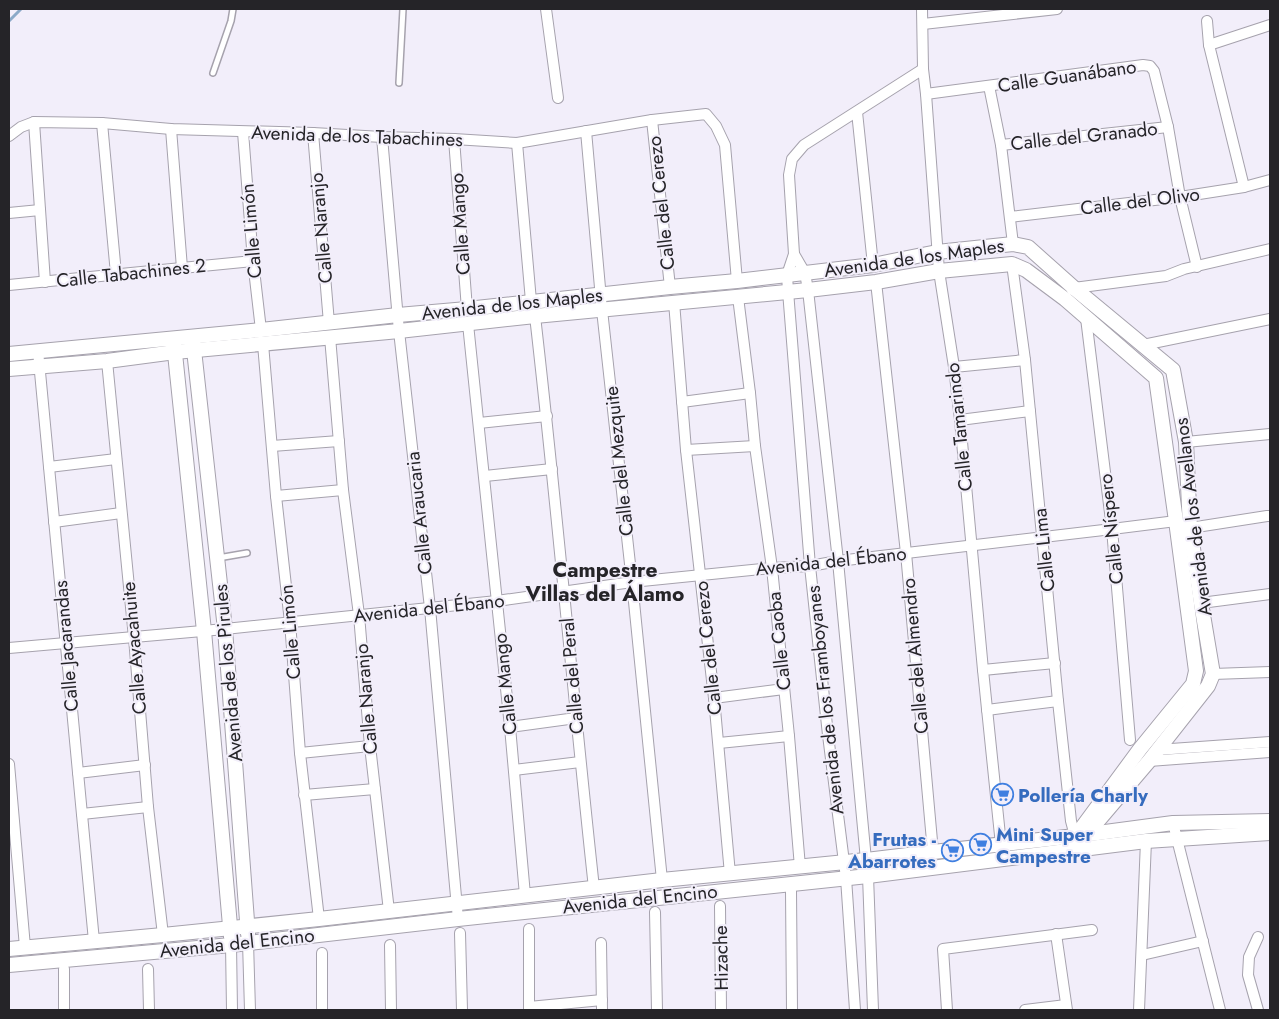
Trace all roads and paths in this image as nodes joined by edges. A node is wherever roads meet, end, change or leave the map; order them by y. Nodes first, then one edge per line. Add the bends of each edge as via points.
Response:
1 (233, 9) edge
2 (403, 9) edge
3 (546, 9) edge
4 (922, 9) edge
5 (1057, 9) edge
6 (1207, 21) dead end
7 (922, 24) junction
8 (1270, 25) edge
9 (1208, 45) junction
10 (923, 69) junction
11 (214, 73) dead end
12 (399, 83) dead end
13 (989, 86) junction
14 (926, 94) junction
15 (558, 98) dead end
16 (857, 112) junction
17 (652, 120) junction
18 (34, 122) junction
19 (102, 123) junction
20 (1168, 127) junction
21 (171, 129) junction
22 (586, 131) junction
23 (243, 132) junction
24 (313, 133) junction
25 (9, 136) edge
26 (382, 137) junction
27 (454, 139) junction
28 (517, 143) junction
29 (1001, 145) junction
30 (1270, 180) edge
31 (1244, 188) junction
32 (1180, 197) junction
33 (40, 210) junction
34 (9, 213) edge
35 (1010, 217) junction
36 (1014, 244) junction
37 (1270, 249) edge
38 (937, 252) junction
39 (794, 254) junction
40 (253, 261) junction
41 (1012, 264) junction
42 (873, 265) junction
43 (1197, 267) junction
44 (182, 268) junction
45 (939, 271) junction
46 (805, 273) junction
47 (116, 274) junction
48 (787, 275) junction
49 (738, 281) junction
50 (45, 282) junction
51 (876, 282) junction
52 (9, 285) edge
53 (670, 287) junction
54 (808, 290) junction
55 (788, 291) junction
56 (1070, 294) junction
57 (601, 295) junction
58 (738, 297) junction
59 (531, 301) junction
60 (674, 302) junction
61 (467, 309) junction
62 (602, 310) junction
63 (398, 315) junction
64 (535, 316) junction
65 (1086, 318) junction
66 (1270, 319) edge
67 (468, 324) junction
68 (260, 330) junction
69 (329, 330) junction
70 (399, 331) junction
71 (193, 343) junction
72 (262, 344) junction
73 (175, 345) junction
74 (1143, 345) junction
75 (38, 351) junction
76 (9, 354) edge
77 (1025, 360) junction
78 (107, 361) junction
79 (39, 367) junction
80 (954, 367) junction
81 (9, 369) edge
82 (750, 394) junction
83 (682, 402) junction
84 (1030, 411) junction
85 (547, 416) junction
86 (960, 420) junction
87 (479, 423) junction
88 (1270, 434) edge
89 (338, 441) junction
90 (1186, 442) junction
91 (272, 446) junction
92 (755, 446) junction
93 (686, 450) junction
94 (116, 459) junction
95 (49, 467) junction
96 (552, 469) junction
97 (484, 476) junction
98 (343, 490) junction
99 (276, 496) junction
100 (1270, 506) edge
101 (121, 513) junction
102 (1268, 516) edge
103 (1176, 521) junction
104 (54, 522) junction
105 (1190, 528) junction
106 (1112, 529) junction
107 (1042, 536) junction
108 (971, 546) junction
109 (246, 553) dead end
110 (906, 553) junction
111 (218, 558) junction
112 (838, 561) junction
113 (810, 566) junction
114 (772, 568) junction
115 (700, 575) junction
116 (632, 582) junction
117 (564, 592) junction
118 (1270, 592) edge
119 (497, 601) junction
120 (1201, 603) junction
121 (430, 608) junction
122 (359, 615) junction
123 (290, 622) junction
124 (225, 629) junction
125 (204, 631) junction
126 (134, 638) junction
127 (66, 643) junction
128 (9, 648) edge
129 (1055, 663) junction
130 (983, 670) junction
131 (1270, 672) edge
132 (1213, 674) junction
133 (784, 689) junction
134 (714, 698) junction
135 (1058, 702) junction
136 (987, 710) junction
137 (576, 718) junction
138 (510, 727) junction
139 (789, 736) junction
140 (1130, 740) dead end
141 (1270, 742) edge
142 (719, 743) junction
143 (370, 746) junction
144 (1270, 752) edge
145 (300, 753) junction
146 (1153, 755) junction
147 (580, 762) junction
148 (9, 764) edge
149 (144, 765) junction
150 (514, 770) junction
151 (78, 773) junction
152 (10, 779) edge
153 (375, 789) junction
154 (304, 795) junction
155 (148, 807) junction
156 (82, 814) junction
157 (1270, 820) edge
158 (11, 822) edge
159 (1173, 823) junction
160 (1270, 833) edge
161 (1080, 836) junction
162 (1177, 839) junction
163 (1146, 842) junction
164 (1001, 845) junction
165 (933, 852) junction
166 (1069, 852) junction
167 (866, 860) junction
168 (843, 862) junction
169 (800, 867) junction
170 (730, 874) junction
171 (868, 876) junction
172 (846, 878) junction
173 (662, 880) junction
174 (594, 888) junction
175 (792, 891) dead end
176 (525, 896) junction
177 (456, 903) junction
178 (720, 906) dead end
179 (390, 911) junction
180 (655, 912) dead end
181 (318, 919) junction
182 (458, 919) junction
183 (248, 926) junction
184 (231, 928) junction
185 (529, 929) dead end
186 (1092, 930) dead end
187 (460, 933) dead end
188 (1056, 934) junction
189 (163, 935) junction
190 (1258, 937) dead end
191 (94, 941) junction
192 (1203, 941) junction
193 (248, 942) junction
194 (601, 943) dead end
195 (231, 945) junction
196 (390, 945) dead end
197 (25, 947) junction
198 (9, 949) edge
199 (322, 953) dead end
200 (1142, 955) junction
201 (9, 966) edge
202 (64, 969) dead end
203 (148, 969) dead end
204 (602, 1005) edge
205 (1067, 1008) edge
206 (529, 1009) edge
207 (64, 1010) edge
208 (149, 1010) edge
209 (232, 1010) edge
210 (250, 1010) edge
211 (322, 1010) edge
212 (391, 1010) edge
213 (462, 1010) edge
214 (657, 1010) edge
215 (721, 1010) edge
216 (792, 1010) edge
217 (855, 1010) edge
218 (873, 1010) edge
219 (947, 1010) edge
220 (1025, 1010) edge
221 (1139, 1010) edge
222 (1220, 1010) edge
223 (1258, 1010) edge

1 - 11 lane
2 - 12 lane
3 - 15 street
4 - 7 street, Calle Tamarindo
5 - 7 street
6 - 9 street
7 - 10 street, Calle Tamarindo
8 - 9 street
9 - 31 street
10 - 14 street, Calle Tamarindo
10 - 16 street, Avenida de los Framboyanes
13 - 14 street, Calle Guanábano
13 - 20 street, Calle Guanábano via 1150,66
13 - 29 street
14 - 38 street, Calle Tamarindo
16 - 39 street, Avenida de los Framboyanes via 804,145 792,159 789,175
16 - 42 street
17 - 22 street, Avenida de los Tabachines
17 - 49 street, Avenida de los Tabachines via 706,114 726,144
17 - 53 street, Calle del Cerezo
18 - 19 street, Avenida de los Tabachines
18 - 25 street, Avenida de los Tabachines via 21,126
18 - 33 street
19 - 21 street, Avenida de los Tabachines
19 - 47 street
20 - 29 street, Calle del Granado
20 - 32 street, Calle Guanábano
21 - 23 street, Avenida de los Tabachines
21 - 44 street
22 - 28 street, Avenida de los Tabachines
22 - 57 street, Calle del Mezquite
23 - 24 street, Avenida de los Tabachines
23 - 40 street, Calle Limón
24 - 26 street, Avenida de los Tabachines
24 - 69 street, Calle Naranjo
26 - 27 street, Avenida de los Tabachines
26 - 63 street, Calle Araucaria
27 - 28 street, Avenida de los Tabachines
27 - 61 street, Calle Mango
28 - 59 street
29 - 35 street
30 - 31 street, Calle del Olivo
31 - 32 street, Calle del Olivo
32 - 35 street, Calle del Olivo
32 - 43 street, Calle Guanábano
33 - 34 street
33 - 50 street
35 - 36 street
36 - 38 street, Avenida de los Maples
36 - 56 street, Avenida de los Avellanos via 1028,247
37 - 43 street
38 - 42 street, Avenida de los Maples
38 - 45 street, Calle Tamarindo
39 - 46 street, Avenida de los Framboyanes
39 - 48 street, Avenida de los Framboyanes
40 - 44 street, Calle Tabachines 2
40 - 68 street, Calle Limón
41 - 45 street, Avenida de los Maples
41 - 56 street, Avenida de los Avellanos
41 - 77 street, Calle Lima
42 - 46 street, Avenida de los Maples
43 - 56 street
44 - 47 street, Calle Tabachines 2
45 - 51 street, Avenida de los Maples
45 - 80 street, Calle Tamarindo
46 - 48 street, Avenida de los Maples
46 - 54 street, Avenida de los Framboyanes
47 - 50 street, Calle Tabachines 2
48 - 49 street, Avenida de los Maples
48 - 55 street, Avenida de los Framboyanes
49 - 53 street, Avenida de los Maples
50 - 52 street, Calle Tabachines 2
51 - 54 street, Avenida de los Maples
51 - 110 street, Calle del Almendro
53 - 57 street, Avenida de los Maples
54 - 55 street, Avenida de los Maples
54 - 112 street, Avenida de los Framboyanes
55 - 58 street, Avenida de los Maples
55 - 113 street, Avenida de los Framboyanes
56 - 65 street, Avenida de los Avellanos
56 - 74 street, Avenida de los Avellanos
57 - 59 street, Avenida de los Maples
57 - 62 street, Calle del Mezquite
58 - 60 street, Avenida de los Maples
58 - 82 street, Calle Caoba
59 - 61 street, Avenida de los Maples
60 - 62 street, Avenida de los Maples
60 - 83 street, Calle del Cerezo
61 - 63 street, Avenida de los Maples
62 - 64 street, Avenida de los Maples
62 - 116 street, Calle del Mezquite
63 - 69 street, Avenida de los Maples
63 - 70 street, Calle Araucaria
64 - 67 street, Avenida de los Maples
64 - 85 street, Calle del Peral
65 - 103 street, Avenida de los Avellanos via 1156,378
65 - 106 street, Calle Níspero
66 - 74 street
67 - 70 street, Avenida de los Maples
67 - 87 street, Calle Mango
68 - 69 street, Avenida de los Maples
68 - 71 street, Avenida de los Maples
69 - 70 street, Avenida de los Maples
69 - 72 street, Avenida de los Maples
69 - 89 street, Calle Naranjo
70 - 121 street, Calle Araucaria
71 - 72 street, Avenida de los Maples
71 - 73 street, Avenida de los Maples
71 - 111 street, Avenida de los Pirules
72 - 91 street, Calle Limón
73 - 75 street, Avenida de los Maples
73 - 78 street, Avenida de los Maples
73 - 125 street, Avenida de los Pirules
74 - 90 street, Avenida de los Avellanos via 1173,370
75 - 76 street, Avenida de los Maples
75 - 79 street, Calle Jacarandas
77 - 80 street
77 - 84 street, Calle Lima
78 - 79 street, Avenida de los Maples
78 - 94 street, Calle Ayacahuite
79 - 81 street, Avenida de los Maples
79 - 95 street, Calle Jacarandas
80 - 86 street, Calle Tamarindo
82 - 83 street
82 - 92 street, Calle Caoba
83 - 93 street, Calle del Cerezo
84 - 86 street
84 - 107 street, Calle Lima
85 - 87 street
85 - 96 street, Calle del Peral
86 - 108 street, Calle Tamarindo
87 - 97 street, Calle Mango
88 - 90 street
89 - 91 street
89 - 98 street, Calle Naranjo
90 - 105 street, Avenida de los Avellanos
91 - 99 street, Calle Limón
92 - 93 street
92 - 114 street, Calle Caoba
93 - 115 street, Calle del Cerezo
94 - 95 street
94 - 101 street, Calle Ayacahuite
95 - 104 street, Calle Jacarandas
96 - 97 street
96 - 117 street, Calle del Peral
97 - 119 street, Calle Mango
98 - 99 street
98 - 122 street, Calle Naranjo
99 - 123 street, Calle Limón
100 - 102 street
101 - 104 street
101 - 126 street, Calle Ayacahuite
102 - 105 street
103 - 106 street, Avenida del Ébano
103 - 161 street, Avenida de los Avellanos via 1196,671 1193,684 1140,749
104 - 127 street, Calle Jacarandas
105 - 120 street, Avenida de los Avellanos
106 - 107 street, Avenida del Ébano
106 - 140 street, Calle Níspero
107 - 108 street, Avenida del Ébano
107 - 129 street, Calle Lima
108 - 110 street, Avenida del Ébano
108 - 130 street, Calle Tamarindo
109 - 111 lane
110 - 112 street, Avenida del Ébano
110 - 165 street, Calle del Almendro
111 - 124 street, Avenida de los Pirules
112 - 113 street, Avenida del Ébano
112 - 167 street, Avenida de los Framboyanes
113 - 114 street, Avenida del Ébano
113 - 168 street, Avenida de los Framboyanes
114 - 115 street, Avenida del Ébano
114 - 133 street, Calle Caoba
115 - 116 street, Avenida del Ébano
115 - 134 street, Calle del Cerezo
116 - 117 street, Avenida del Ébano
116 - 173 street, Calle del Mezquite
117 - 119 street, Avenida del Ébano
117 - 137 street, Calle del Peral
118 - 120 street
119 - 121 street, Avenida del Ébano
119 - 138 street, Calle Mango
120 - 132 street, Avenida de los Avellanos
121 - 122 street, Avenida del Ébano
121 - 177 street, Calle Araucaria
122 - 123 street, Avenida del Ébano
122 - 143 street, Calle Naranjo
123 - 124 street, Avenida del Ébano
123 - 145 street, Calle Limón
124 - 125 street, Avenida del Ébano
124 - 183 street, Avenida de los Pirules
125 - 126 street, Avenida del Ébano
125 - 184 street, Avenida de los Pirules
126 - 127 street, Avenida del Ébano
126 - 149 street, Calle Ayacahuite
127 - 128 street, Avenida del Ébano
127 - 151 street, Calle Jacarandas
129 - 130 street
129 - 135 street, Calle Lima
130 - 136 street, Calle Tamarindo
131 - 132 street
132 - 146 street, Avenida de los Avellanos via 1208,686
133 - 134 street
133 - 139 street, Calle Caoba
134 - 142 street, Calle del Cerezo
135 - 136 street
135 - 161 street, Calle Lima via 1071,821
136 - 164 street, Calle Tamarindo
137 - 138 street
137 - 147 street, Calle del Peral
138 - 150 street, Calle Mango
139 - 142 street
139 - 169 street, Calle Caoba
141 - 146 street
142 - 170 street, Calle del Cerezo
143 - 145 street
143 - 153 street, Calle Naranjo
144 - 146 street
145 - 154 street, Calle Limón
146 - 161 street, Avenida de los Avellanos
147 - 150 street
147 - 174 street, Calle del Peral
148 - 152 street
149 - 151 street
149 - 155 street, Calle Ayacahuite
150 - 176 street, Calle Mango
151 - 156 street, Calle Jacarandas
152 - 158 street
153 - 154 street
153 - 179 street, Calle Naranjo
154 - 181 street, Calle Limón
155 - 156 street
155 - 189 street, Calle Ayacahuite
156 - 191 street, Calle Jacarandas
157 - 159 street, Avenida del Encino
158 - 197 street
159 - 161 street, Avenida del Encino
159 - 162 street
160 - 162 street, Avenida del Encino
161 - 164 street, Avenida del Encino
161 - 166 street, Avenida de los Avellanos
162 - 163 street, Avenida del Encino
162 - 192 street
163 - 166 street, Avenida del Encino
163 - 200 street
164 - 165 street, Avenida del Encino
165 - 167 street, Avenida del Encino
166 - 171 street, Avenida del Encino
167 - 168 street, Avenida del Encino
167 - 171 street, Avenida de los Framboyanes
168 - 169 street, Avenida del Encino
168 - 172 street, Avenida de los Framboyanes
169 - 170 street, Avenida del Encino
170 - 173 street, Avenida del Encino
171 - 172 street, Avenida del Encino
171 - 218 street, Avenida de los Framboyanes
172 - 182 street, Avenida del Encino
172 - 217 street, Avenida de los Framboyanes
173 - 174 street, Avenida del Encino
174 - 176 street, Avenida del Encino
175 - 216 street
176 - 177 street, Avenida del Encino
177 - 179 street, Avenida del Encino
177 - 182 street, Calle Araucaria
178 - 215 street, Hizache
179 - 181 street, Avenida del Encino
180 - 214 street
181 - 183 street, Avenida del Encino
182 - 193 street, Avenida del Encino
183 - 184 street, Avenida del Encino
183 - 193 street, Avenida de los Pirules
184 - 189 street, Avenida del Encino
184 - 195 street, Avenida de los Pirules
185 - 206 street
186 - 188 street
187 - 213 street
188 - 205 street
188 - 219 street via 943,949
189 - 191 street, Avenida del Encino
190 - 223 street via 1249,957 1248,975
191 - 197 street, Avenida del Encino
192 - 200 street
192 - 222 street
193 - 195 street, Avenida del Encino
193 - 210 street, Avenida de los Pirules
194 - 204 street
195 - 201 street, Avenida del Encino
195 - 209 street, Avenida de los Pirules
196 - 212 street
197 - 198 street, Avenida del Encino
199 - 211 street
200 - 221 street
202 - 207 street
203 - 208 street
204 - 206 street
205 - 220 street

